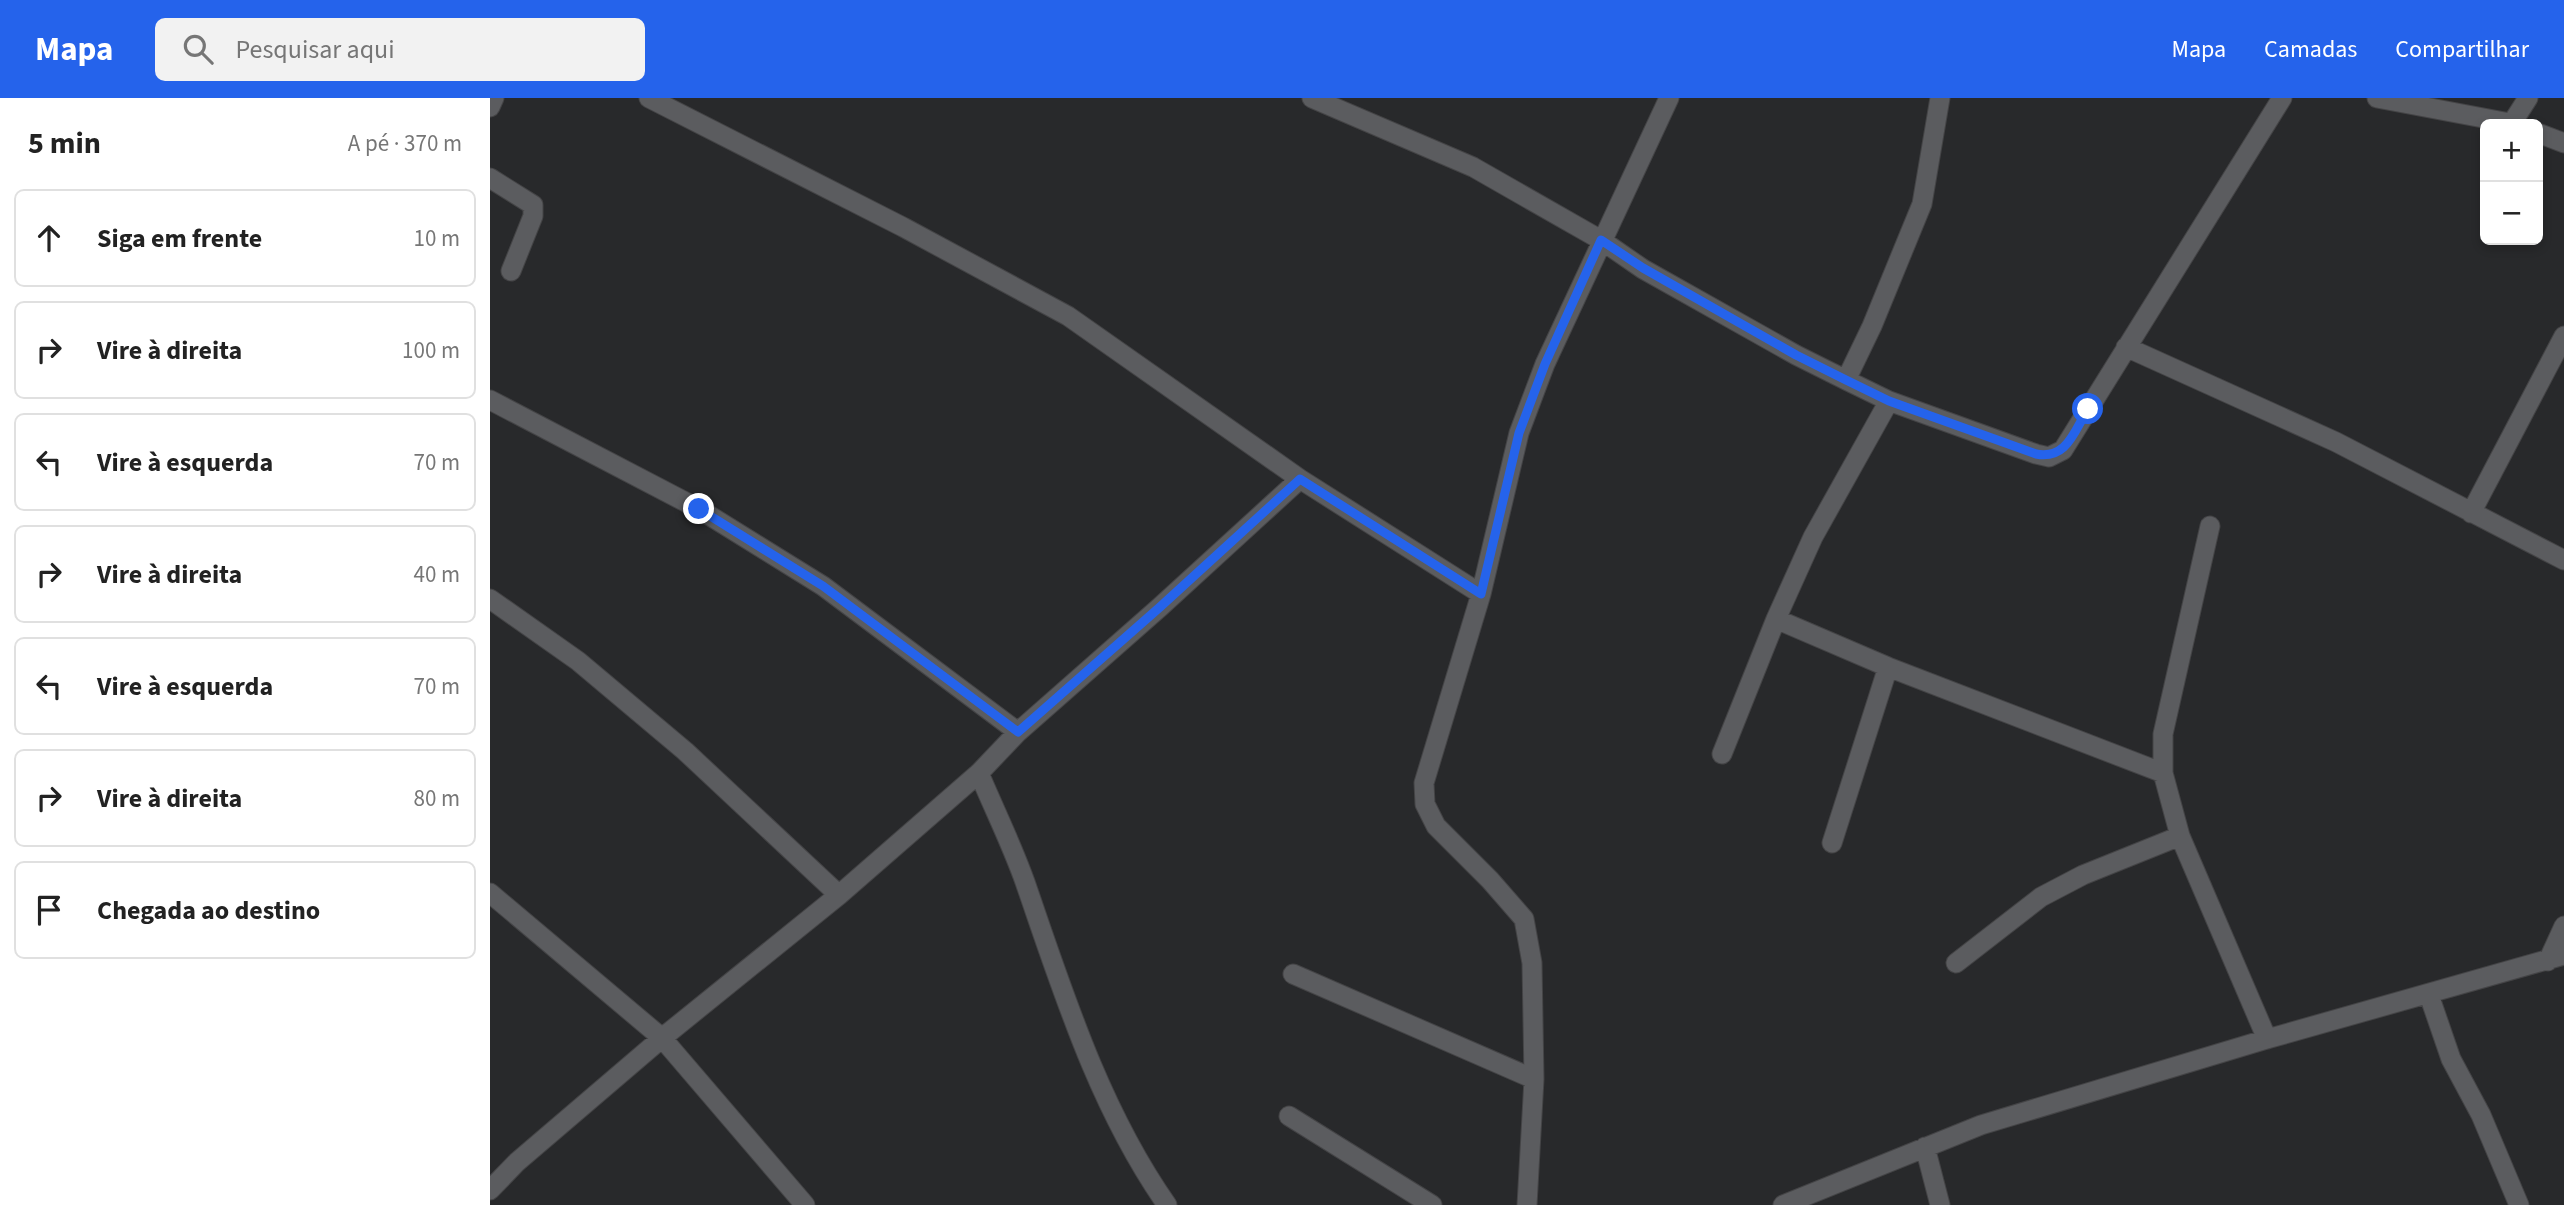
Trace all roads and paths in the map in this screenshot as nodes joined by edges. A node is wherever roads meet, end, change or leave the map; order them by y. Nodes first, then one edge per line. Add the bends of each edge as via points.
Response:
1 (494, 98) edge
2 (649, 98) edge
3 (1312, 98) edge
4 (1669, 98) edge
5 (1940, 98) edge
6 (2282, 98) edge
7 (2387, 98) edge
8 (2528, 98) edge
9 (490, 107) edge
10 (2489, 119) edge
11 (2516, 119) edge
12 (2543, 135) edge
13 (2564, 143) edge
14 (490, 178) edge
15 (1601, 240) junction
16 (511, 271) dead end
17 (2564, 336) edge
18 (2126, 347) junction
19 (1846, 380) junction
20 (490, 400) edge
21 (1889, 401) junction
22 (1300, 479) junction
23 (2471, 513) junction
24 (2210, 526) dead end
25 (2564, 560) edge
26 (1481, 594) junction
27 (490, 599) edge
28 (1776, 619) junction
29 (1888, 667) junction
30 (1018, 732) junction
31 (1722, 754) dead end
32 (979, 773) junction
33 (2163, 773) junction
34 (2180, 836) junction
35 (1832, 843) dead end
36 (490, 893) edge
37 (839, 895) junction
38 (2564, 926) edge
39 (2556, 958) edge
40 (1956, 963) dead end
41 (1293, 974) dead end
42 (2429, 995) junction
43 (662, 1038) junction
44 (2267, 1039) junction
45 (1534, 1079) junction
46 (1289, 1116) dead end
47 (1924, 1147) junction
48 (490, 1190) edge
49 (805, 1205) edge
50 (1167, 1205) edge
51 (1432, 1205) edge
52 (1527, 1205) edge
53 (1783, 1205) edge
54 (1940, 1205) edge
55 (2519, 1205) edge

1 - 9 street
2 - 22 street via 1068,316
3 - 15 street via 1473,166
4 - 15 street
5 - 19 street via 1922,204
6 - 18 street
7 - 10 street
8 - 11 street
12 - 13 street
14 - 16 street via 533,205
15 - 19 street
15 - 26 street via 1519,433
17 - 23 street
18 - 21 street via 2063,450 2049,457
18 - 23 street via 2336,442
19 - 21 street
20 - 30 street via 699,509 823,586
21 - 28 street via 1813,537
22 - 26 street
22 - 30 street
23 - 25 street
24 - 33 street via 2163,734
26 - 45 street via 1424,783 1425,804 1436,826 1524,919 1532,963
27 - 37 street via 578,662 685,751
28 - 29 street
28 - 31 street
29 - 33 street
29 - 35 street
30 - 32 street
32 - 37 street
32 - 50 street via 1104,1094
33 - 34 street
34 - 40 street via 2082,875 2042,897
34 - 44 street
36 - 43 street
37 - 43 street
38 - 39 street
39 - 42 street
41 - 45 street
42 - 44 street
42 - 55 street via 2451,1059 2481,1115
43 - 48 street
43 - 49 street
44 - 47 street via 1981,1125
45 - 52 street
46 - 51 street
47 - 53 street
47 - 54 street

